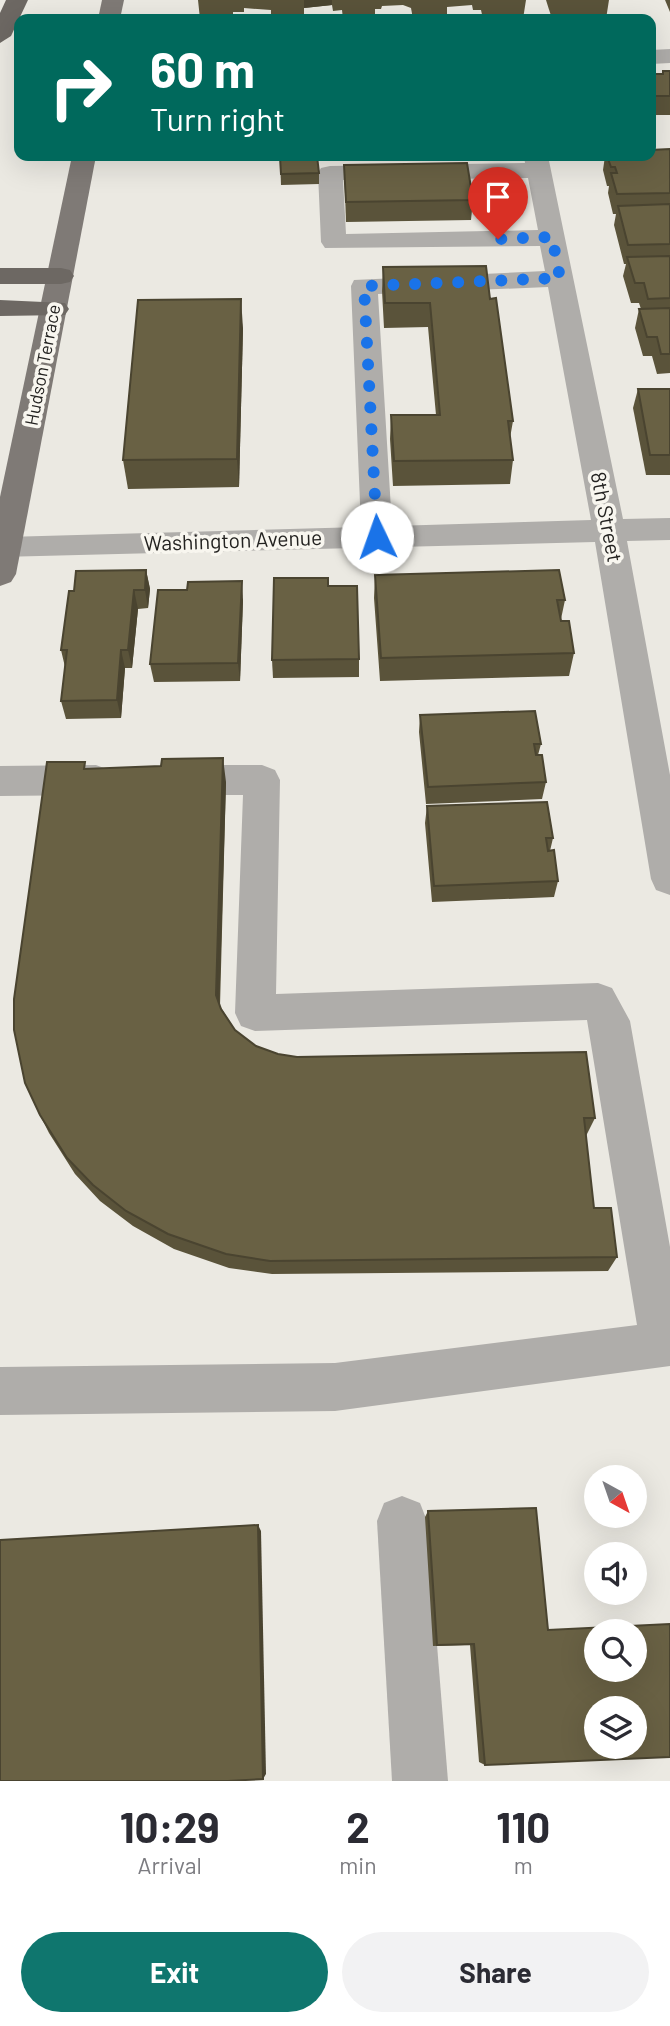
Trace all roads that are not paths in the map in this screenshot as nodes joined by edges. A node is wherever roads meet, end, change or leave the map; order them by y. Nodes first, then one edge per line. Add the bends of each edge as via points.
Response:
1 (17, 0) edge
2 (0, 36) edge
3 (83, 161) edge
4 (538, 163) edge
5 (552, 237) junction
6 (0, 276) edge
7 (61, 276) junction
8 (560, 278) junction
9 (0, 309) edge
10 (55, 309) junction
11 (670, 529) edge
12 (609, 530) junction
13 (377, 537) junction
14 (3, 561) edge
15 (0, 781) edge
16 (670, 879) edge
17 (0, 1391) edge
18 (402, 1521) dead end
19 (420, 1781) edge

1 - 2 highway
3 - 7 main road, Hudson Terrace
4 - 5 street, 8th Street
4 - 5 street via 330,173 334,242
5 - 8 street, 8th Street
6 - 7 highway
7 - 10 main road, Hudson Terrace
8 - 12 street, 8th Street
8 - 13 street via 364,286
9 - 10 highway
10 - 14 main road, Hudson Terrace
11 - 12 street, Washington Avenue
12 - 13 street, Washington Avenue
12 - 16 street, 8th Street
13 - 14 street, Washington Avenue
15 - 17 street via 261,780 255,1013 598,1001 609,1021 664,1345 335,1388
18 - 19 street

